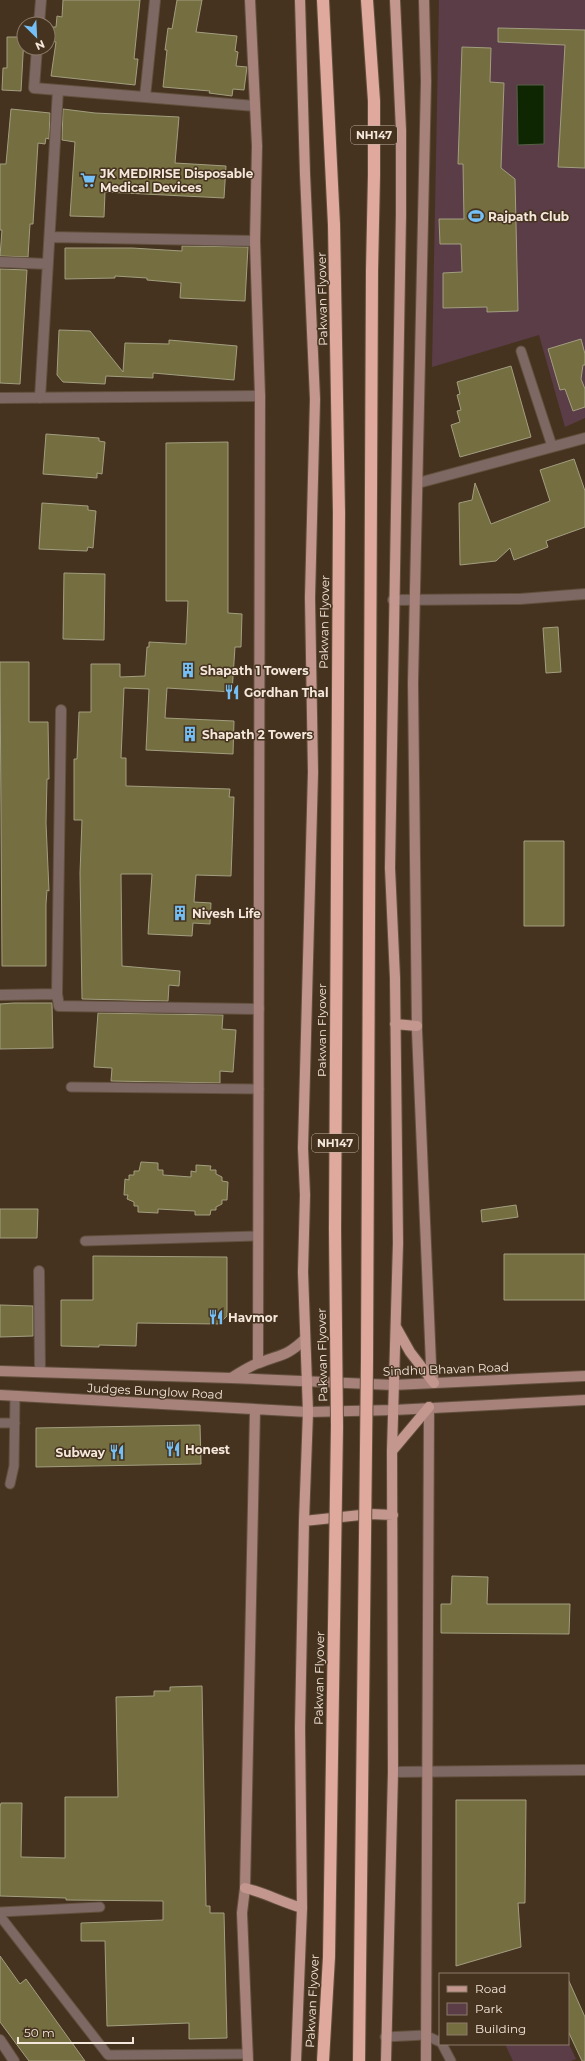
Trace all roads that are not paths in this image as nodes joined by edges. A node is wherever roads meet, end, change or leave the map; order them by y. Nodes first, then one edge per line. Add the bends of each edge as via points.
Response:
1 (41, 0) edge
2 (155, 0) edge
3 (250, 0) edge
4 (300, 0) edge
5 (323, 0) edge
6 (366, 0) edge
7 (395, 0) edge
8 (424, 0) edge
9 (40, 16) edge
10 (36, 56) edge
11 (58, 90) junction
12 (144, 97) junction
13 (255, 106) junction
14 (50, 237) junction
15 (255, 241) junction
16 (0, 262) edge
17 (48, 264) junction
18 (521, 351) dead end
19 (260, 396) junction
20 (0, 398) edge
21 (40, 398) junction
22 (585, 438) edge
23 (552, 446) junction
24 (418, 483) junction
25 (585, 594) edge
26 (415, 599) junction
27 (393, 600) junction
28 (61, 710) dead end
29 (57, 994) junction
30 (0, 995) edge
31 (259, 1008) junction
32 (395, 1024) junction
33 (418, 1026) junction
34 (71, 1087) dead end
35 (259, 1089) junction
36 (258, 1236) junction
37 (85, 1241) dead end
38 (39, 1271) dead end
39 (396, 1327) junction
40 (305, 1339) junction
41 (258, 1363) junction
42 (0, 1371) edge
43 (40, 1371) junction
44 (585, 1376) edge
45 (231, 1378) junction
46 (308, 1382) junction
47 (434, 1383) junction
48 (393, 1385) junction
49 (0, 1395) edge
50 (15, 1396) junction
51 (585, 1400) edge
52 (429, 1407) junction
53 (255, 1410) junction
54 (394, 1410) junction
55 (308, 1412) junction
56 (0, 1423) edge
57 (15, 1423) junction
58 (392, 1451) junction
59 (10, 1484) dead end
60 (394, 1515) junction
61 (304, 1521) junction
62 (585, 1770) edge
63 (393, 1772) junction
64 (429, 1772) junction
65 (245, 1888) junction
66 (100, 1907) dead end
67 (302, 1908) junction
68 (0, 1912) edge
69 (0, 1916) edge
70 (425, 2035) junction
71 (385, 2037) junction
72 (0, 2040) edge
73 (439, 2042) edge
74 (442, 2045) edge
75 (248, 2057) edge
76 (14, 2061) edge
77 (296, 2061) edge
78 (323, 2061) edge
79 (359, 2061) edge
80 (386, 2061) edge
81 (426, 2061) edge
82 (451, 2061) edge

1 - 9 street
2 - 12 street
3 - 13 street
4 - 40 main road via 305,182 316,399 310,598 313,780 303,1148
5 - 78 highway, Pakwan Flyover / NH147, bridge via 334,225 339,513 335,1214 337,1426 329,1957
6 - 79 highway, NH147, bridge via 374,101 374,175 367,1361
7 - 27 main road via 401,130 401,214
8 - 24 street via 426,81
10 - 11 street via 34,88
11 - 12 street
11 - 14 street
12 - 13 street
13 - 15 street
14 - 15 street
14 - 17 street
15 - 19 street
16 - 17 street
17 - 21 street
18 - 23 lane
19 - 21 street
19 - 31 street
20 - 21 street
22 - 23 street
23 - 24 street
24 - 26 street
25 - 26 street via 520,599
26 - 27 street
26 - 33 street via 413,683
27 - 32 main road via 390,868
28 - 29 street
29 - 30 street
29 - 31 street via 59,1006
31 - 35 street
32 - 33 main road
32 - 39 main road via 398,1243
33 - 47 street via 431,1364
34 - 35 lane
35 - 36 street
36 - 37 lane
36 - 41 street
38 - 43 street
39 - 47 main road via 410,1352
39 - 48 main road
40 - 41 street via 283,1356
40 - 46 main road
41 - 45 street
42 - 43 street, Judges Bunglow Road
43 - 45 street, Judges Bunglow Road
44 - 47 street, Sindhu Bhavan Road
45 - 46 street, Judges Bunglow Road
46 - 48 street, Sindhu Bhavan Road
46 - 55 main road
47 - 48 street, Sindhu Bhavan Road
48 - 54 main road
49 - 50 street, Judges Bunglow Road
50 - 53 street, Judges Bunglow Road
50 - 57 lane
51 - 52 street
52 - 54 street
52 - 58 main road
52 - 64 street
53 - 55 street, Judges Bunglow Road
53 - 65 street
54 - 55 street
54 - 58 main road
55 - 61 main road
56 - 57 lane
57 - 59 lane via 14,1466
58 - 60 main road
60 - 61 main road via 370,1514
60 - 63 main road
61 - 67 main road via 300,1728
62 - 64 street
63 - 64 street
63 - 71 main road
64 - 70 street
65 - 67 main road
65 - 75 street via 242,1913
66 - 68 lane
67 - 77 main road
69 - 75 lane via 108,2055
70 - 71 lane
70 - 73 lane
70 - 81 street
71 - 80 main road
72 - 76 street
74 - 82 lane

